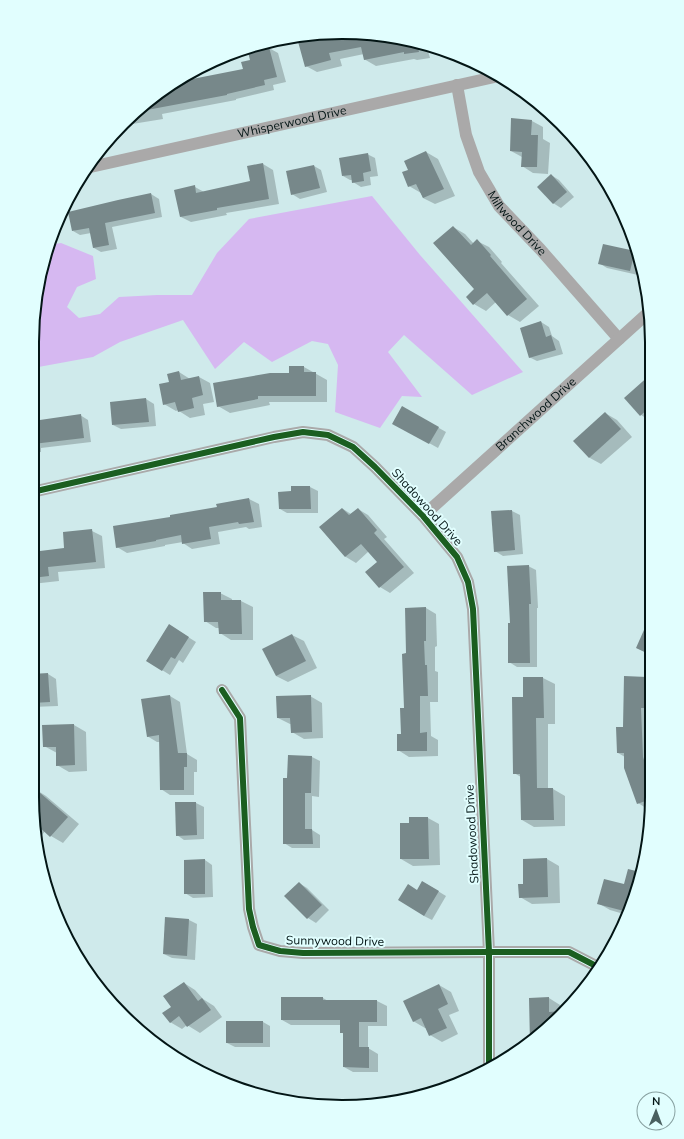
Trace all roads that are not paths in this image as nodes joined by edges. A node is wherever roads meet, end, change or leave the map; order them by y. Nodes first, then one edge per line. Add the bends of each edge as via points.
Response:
1 (490, 78) edge
2 (457, 85) junction
3 (96, 166) edge
4 (643, 317) edge
5 (619, 339) junction
6 (39, 490) edge
7 (423, 516) junction
8 (222, 690) dead end
9 (489, 952) junction
10 (594, 965) edge
11 (489, 1062) edge

1 - 2 street, Whisperwood Drive
2 - 3 street, Whisperwood Drive
2 - 5 street, Millwood Drive via 466,135 479,172 499,206
4 - 5 street, Branchwood Drive
5 - 7 street, Branchwood Drive
6 - 7 street, Shadowood Drive via 303,432 328,435 353,447
7 - 9 street, Shadowood Drive via 457,557 468,582 473,609
8 - 9 street, Sunnywood Drive via 240,718 249,909 259,945 280,951 302,953
9 - 10 street, Sunnywood Drive via 569,952
9 - 11 street, Shadowood Drive

